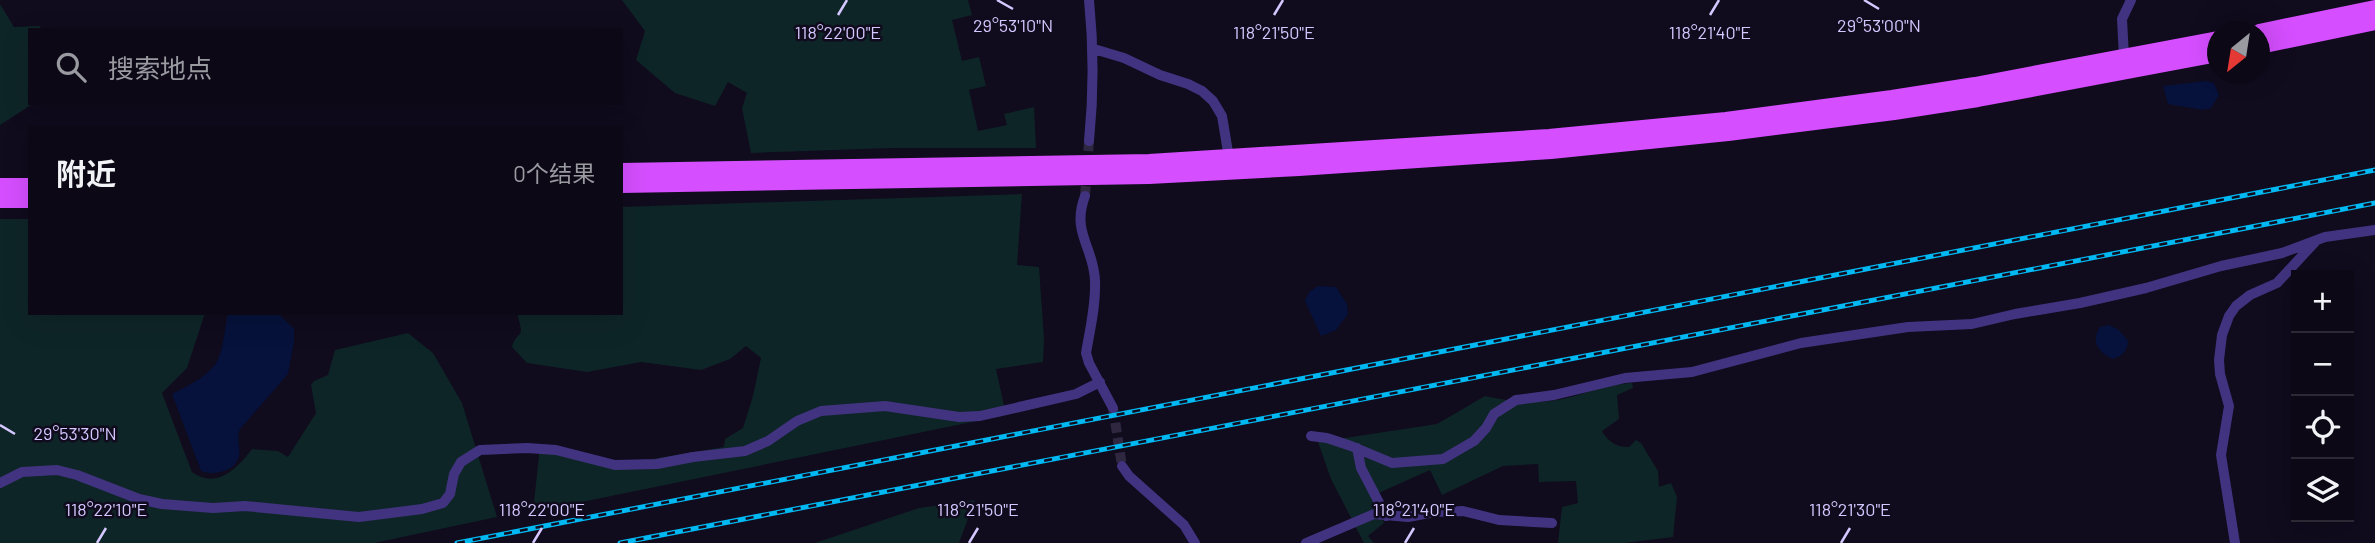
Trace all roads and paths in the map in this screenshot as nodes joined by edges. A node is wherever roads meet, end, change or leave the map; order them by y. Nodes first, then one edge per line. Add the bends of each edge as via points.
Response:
1 (1089, 0) edge
2 (2131, 0) edge
3 (2375, 8) edge
4 (2375, 22) edge
5 (2270, 30) edge
6 (2207, 41) edge
7 (2270, 44) edge
8 (1094, 49) junction
9 (2207, 56) edge
10 (2124, 57) junction
11 (1089, 141) tunnel mouth
12 (1229, 159) junction
13 (623, 171) edge
14 (0, 186) edge
15 (28, 186) edge
16 (623, 186) edge
17 (1085, 196) tunnel mouth
18 (0, 200) edge
19 (28, 200) edge
20 (2375, 230) edge
21 (2317, 239) junction
22 (1100, 382) junction
23 (1113, 408) tunnel mouth
24 (1311, 436) dead end
25 (1357, 448) junction
26 (1122, 466) tunnel mouth
27 (0, 483) edge
28 (1386, 516) junction
29 (1552, 523) dead end
30 (1195, 543) edge
31 (1306, 543) edge
32 (2235, 543) edge

1 - 8 street
2 - 10 street via 2122,19
3 - 5 main road
4 - 7 main road
6 - 10 main road
8 - 11 street
8 - 12 street via 1202,90 1222,116
9 - 16 main road via 1883,113 1550,151 1149,176
10 - 12 main road via 1948,89 1726,120
12 - 13 main road
14 - 15 main road
17 - 22 street via 1080,226 1095,281 1086,352
18 - 19 main road
20 - 21 street
21 - 25 street via 2283,253 2080,303 1972,324 1908,327 1801,343 1692,372 1625,378 1516,400 1494,414 1474,441 1443,459 1392,463
21 - 32 street via 2277,283 2236,306 2222,335 2220,374 2229,406 2221,454
22 - 23 street
22 - 27 street via 1076,394 980,416 885,406 812,413 745,452 657,464 615,465 556,450 480,450 461,462 443,503 375,516 162,504 57,470 22,471
24 - 25 street
25 - 28 street via 1361,468
26 - 30 street via 1184,525
28 - 29 street via 1463,511 1499,520
28 - 31 street via 1367,516

